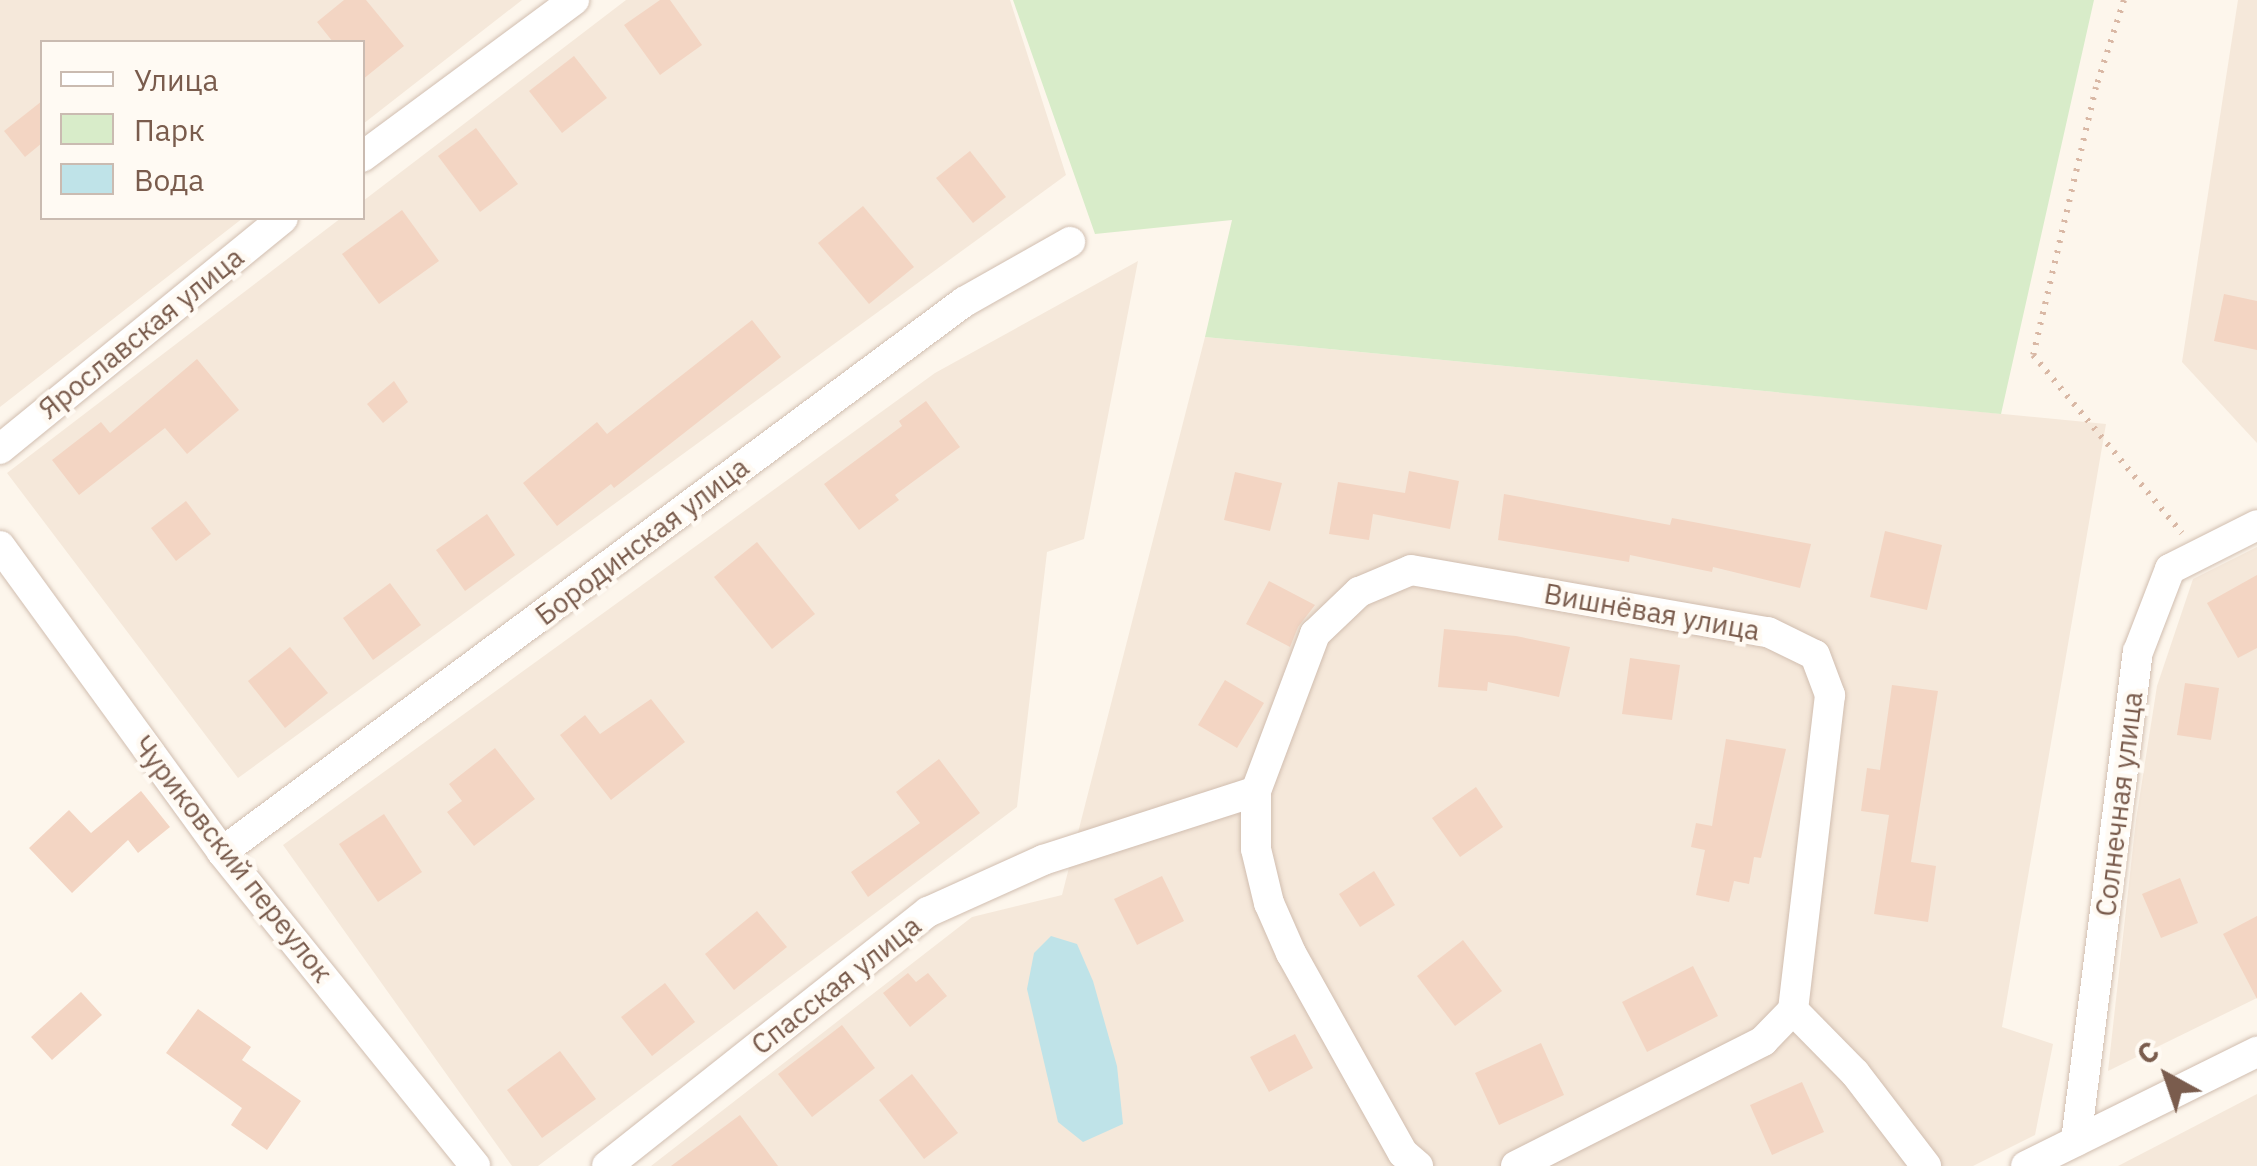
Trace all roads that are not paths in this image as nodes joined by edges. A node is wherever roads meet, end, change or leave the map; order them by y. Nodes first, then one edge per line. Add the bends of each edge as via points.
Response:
1 (574, 0) edge
2 (365, 156) edge
3 (280, 220) edge
4 (1070, 242) dead end
5 (0, 448) edge
6 (2257, 525) edge
7 (0, 546) edge
8 (1256, 791) junction
9 (222, 852) junction
10 (1793, 1010) junction
11 (2257, 1052) edge
12 (2076, 1142) junction
13 (475, 1166) edge
14 (607, 1166) edge
15 (1418, 1166) edge
16 (1516, 1166) edge
17 (1926, 1166) edge
18 (2026, 1166) edge

1 - 2 street
3 - 5 street, Ярославская улица
4 - 9 street, Бородинская улица via 964,302
6 - 12 street, Солнечная улица via 2170,569 2138,652
7 - 9 street, Чуриковский переулок
8 - 10 street, Вишнёвая улица via 1315,634 1359,592 1411,570 1768,632 1815,656 1830,694
8 - 14 street, Спасская улица via 1043,860 928,912
8 - 15 street via 1256,849 1269,903 1403,1153
9 - 13 street, Чуриковский переулок
10 - 16 street via 1763,1041
10 - 17 street via 1855,1073
11 - 12 street
12 - 18 street

